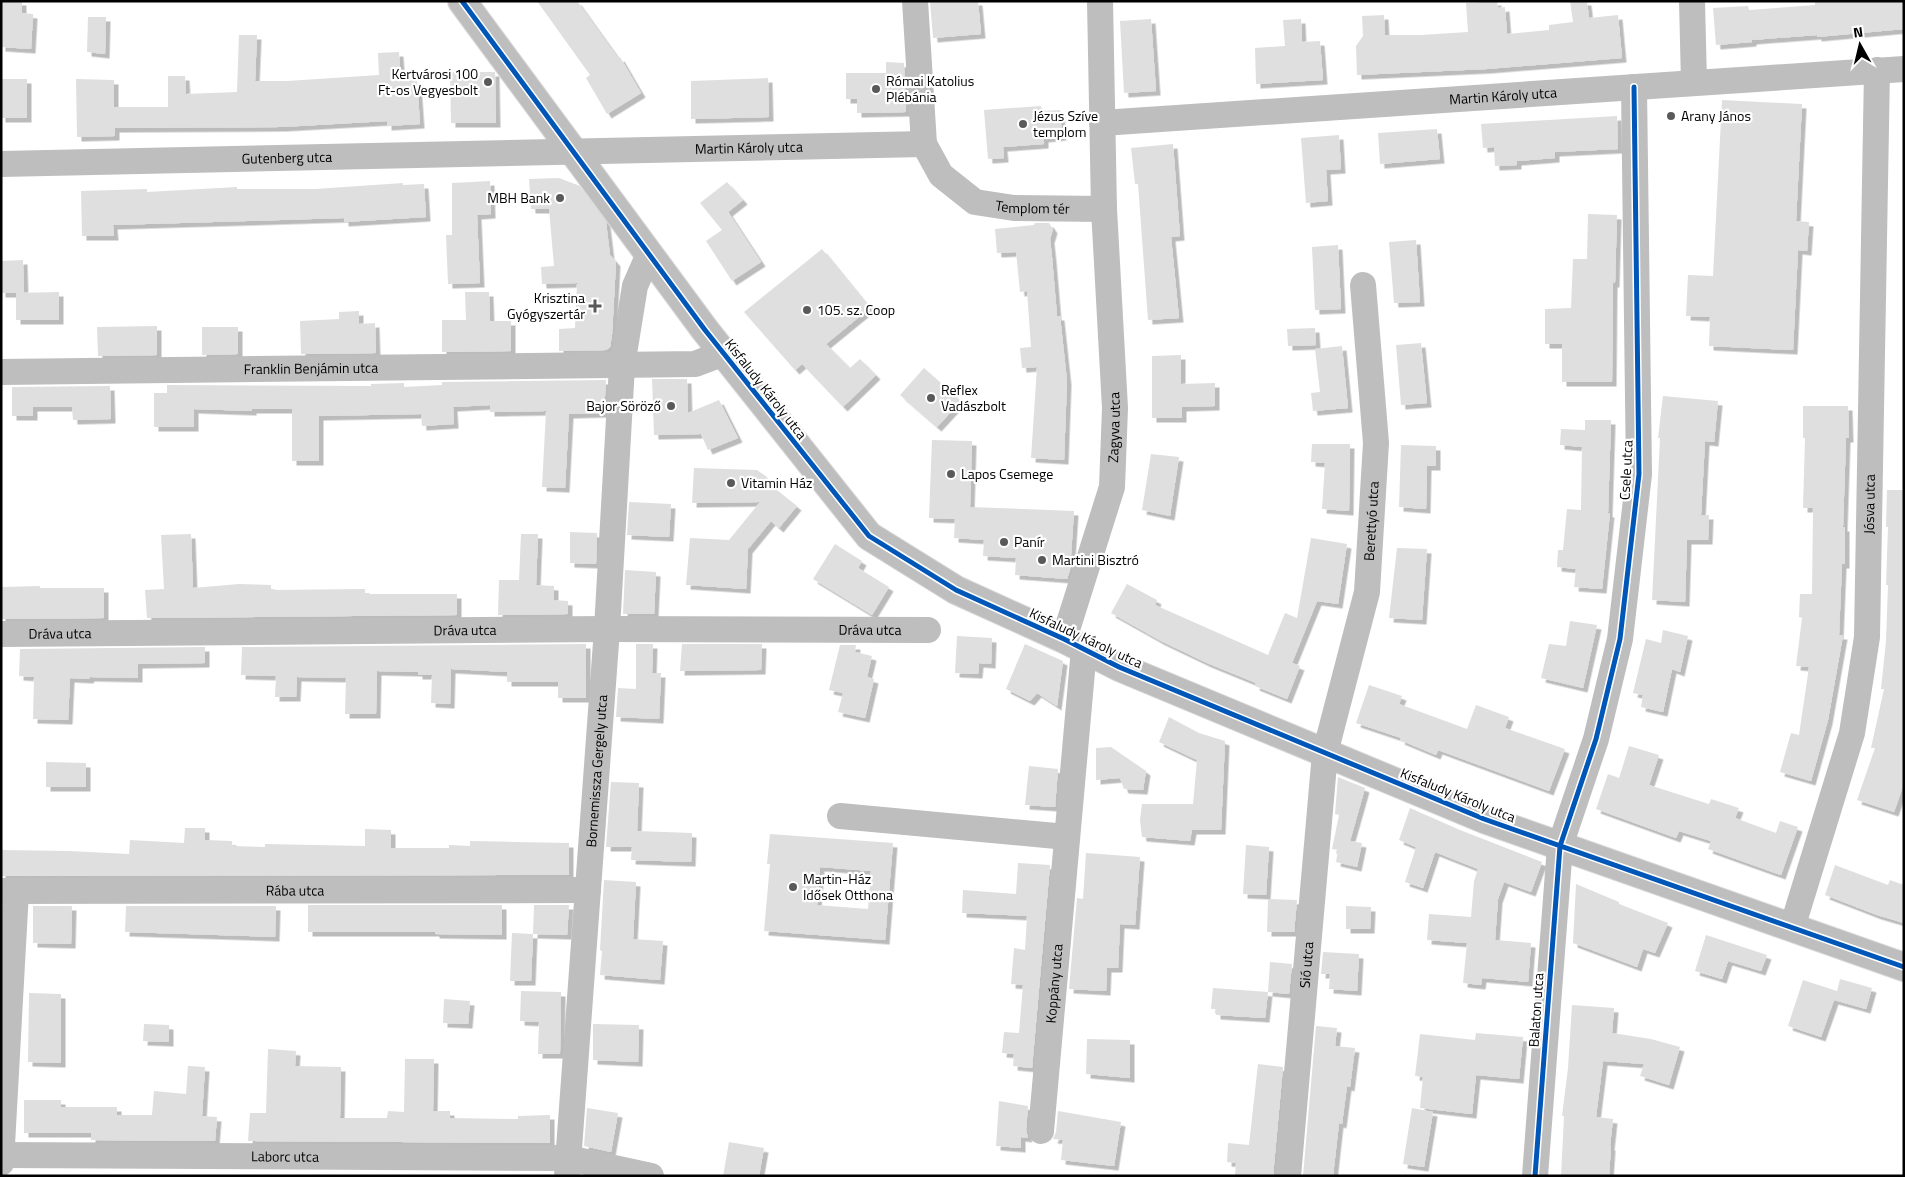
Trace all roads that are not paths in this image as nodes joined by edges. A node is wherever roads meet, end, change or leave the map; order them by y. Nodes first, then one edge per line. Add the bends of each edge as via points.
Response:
1 (462, 1) edge
2 (915, 1) edge
3 (1100, 1) edge
4 (1692, 1) edge
5 (1904, 68) edge
6 (1877, 70) junction
7 (1694, 83) junction
8 (1634, 87) junction
9 (1102, 123) junction
10 (924, 144) junction
11 (574, 152) junction
12 (1, 164) edge
13 (1104, 209) junction
14 (649, 254) junction
15 (1363, 284) dead end
16 (724, 353) junction
17 (622, 366) junction
18 (1, 372) edge
19 (607, 629) junction
20 (928, 630) dead end
21 (1, 634) edge
22 (1074, 644) junction
23 (1325, 753) junction
24 (840, 816) dead end
25 (1067, 837) junction
26 (1560, 846) junction
27 (588, 890) junction
28 (8, 891) edge
29 (1792, 928) junction
30 (1904, 967) edge
31 (1041, 1130) dead end
32 (1, 1155) edge
33 (1, 1163) edge
34 (568, 1167) edge
35 (651, 1176) edge
36 (1288, 1176) edge
37 (1535, 1176) edge

1 - 11 main road, Kisfaludy Károly utca
2 - 10 street, Templom tér
3 - 9 street
4 - 7 street
5 - 6 street, Martin Károly utca
6 - 7 street, Martin Károly utca
6 - 29 street, Jósva utca via 1867,637 1852,733
7 - 8 street, Martin Károly utca
8 - 9 street, Martin Károly utca
8 - 26 street, Csele utca via 1639,474 1620,639 1596,739
9 - 13 street
10 - 11 street, Martin Károly utca
10 - 13 street, Templom tér via 941,175 975,202 1014,208
11 - 12 street, Gutenberg utca
11 - 14 main road, Kisfaludy Károly utca
13 - 22 street, Zagyva utca via 1115,408 1112,487
14 - 16 main road, Kisfaludy Károly utca
14 - 17 street via 635,286
15 - 23 street, Berettyó utca via 1376,443 1366,592
16 - 17 street, Kisfaludy Károly utca via 695,364
16 - 22 main road, Kisfaludy Károly utca via 869,536 886,536 956,590
17 - 18 street, Franklin Benjámin utca
17 - 19 street, Bornemissza Gergely utca
19 - 20 street, Dráva utca
19 - 21 street, Dráva utca
19 - 27 street, Bornemissza Gergely utca
22 - 23 main road, Kisfaludy Károly utca via 1119,667
22 - 25 street, Koppány utca
23 - 26 main road, Kisfaludy Károly utca via 1484,819
23 - 36 street, Sió utca
24 - 25 street
25 - 31 street, Koppány utca
26 - 29 main road, Kisfaludy Károly utca
26 - 37 street, Balaton utca
27 - 28 street, Rába utca
27 - 34 street, Bornemissza Gergely utca
28 - 32 street
29 - 30 main road, Kisfaludy Károly utca
32 - 33 street
32 - 34 street, Laborc utca
34 - 35 street, Laborc utca

